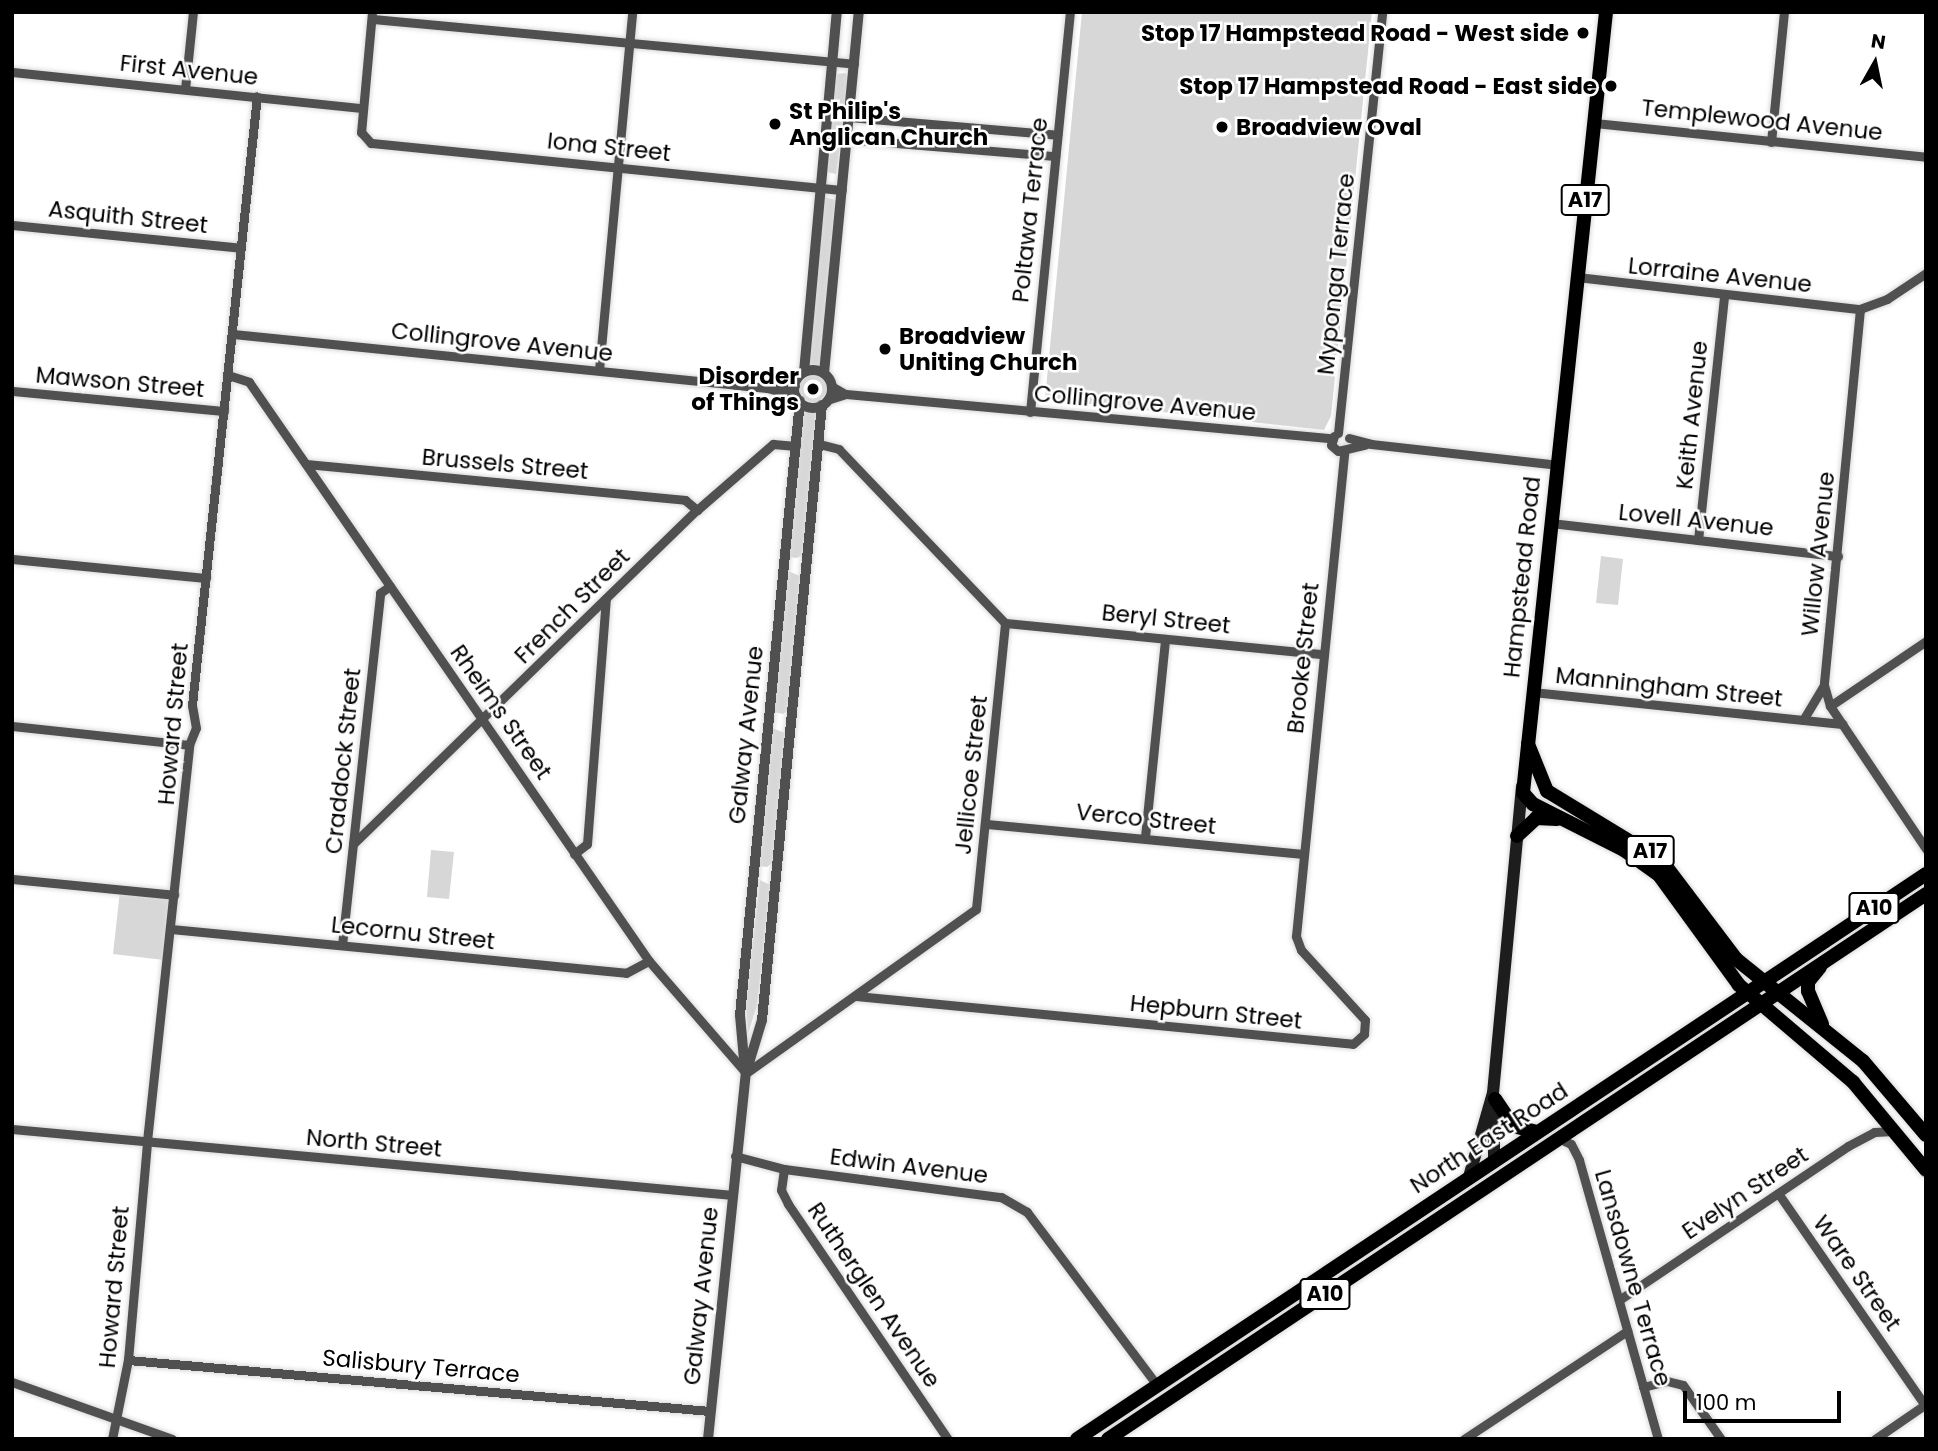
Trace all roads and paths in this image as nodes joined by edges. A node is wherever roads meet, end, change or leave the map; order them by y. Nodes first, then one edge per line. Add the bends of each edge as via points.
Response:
1 (193, 12) edge
2 (632, 12) edge
3 (837, 12) edge
4 (859, 12) edge
5 (1070, 12) edge
6 (1382, 12) edge
7 (1597, 12) edge
8 (1606, 12) edge
9 (1784, 12) edge
10 (372, 16) edge
11 (628, 44) junction
12 (832, 63) junction
13 (854, 64) junction
14 (1598, 66) junction
15 (12, 72) edge
16 (186, 89) junction
17 (257, 96) junction
18 (362, 108) junction
19 (849, 117) junction
20 (1594, 123) junction
21 (1057, 135) junction
22 (847, 139) junction
23 (1771, 142) junction
24 (1055, 156) junction
25 (1926, 156) edge
26 (617, 167) junction
27 (821, 188) junction
28 (842, 190) junction
29 (12, 225) edge
30 (241, 247) junction
31 (1926, 272) edge
32 (1577, 277) junction
33 (1724, 295) junction
34 (1860, 309) junction
35 (233, 334) junction
36 (599, 370) junction
37 (804, 372) junction
38 (824, 373) junction
39 (228, 375) junction
40 (831, 386) junction
41 (12, 391) edge
42 (797, 394) junction
43 (845, 394) junction
44 (825, 402) junction
45 (224, 411) junction
46 (1030, 412) junction
47 (1341, 442) junction
48 (819, 444) junction
49 (796, 446) junction
50 (306, 464) junction
51 (1557, 465) junction
52 (697, 510) junction
53 (1551, 523) junction
54 (1698, 540) junction
55 (1838, 556) junction
56 (12, 559) edge
57 (206, 578) junction
58 (390, 586) junction
59 (606, 599) junction
60 (1005, 623) junction
61 (1165, 639) junction
62 (1926, 641) edge
63 (1323, 654) junction
64 (1824, 685) junction
65 (1532, 692) junction
66 (1830, 706) junction
67 (484, 720) junction
68 (1803, 720) junction
69 (1842, 724) junction
70 (12, 726) edge
71 (1526, 740) junction
72 (188, 746) junction
73 (1522, 786) junction
74 (1565, 821) junction
75 (986, 824) junction
76 (1517, 836) junction
77 (1145, 837) junction
78 (354, 844) junction
79 (1926, 849) edge
80 (574, 854) junction
81 (1302, 854) junction
82 (1926, 874) edge
83 (12, 879) edge
84 (1926, 894) edge
85 (174, 895) junction
86 (171, 929) junction
87 (342, 945) junction
88 (1827, 958) junction
89 (649, 961) junction
90 (1762, 982) junction
91 (1748, 992) junction
92 (1776, 992) junction
93 (856, 996) junction
94 (1759, 1002) junction
95 (1824, 1028) junction
96 (746, 1073) junction
97 (1494, 1096) junction
98 (12, 1129) edge
99 (1897, 1131) junction
100 (1537, 1132) junction
101 (1926, 1135) edge
102 (1558, 1138) junction
103 (147, 1141) junction
104 (736, 1156) junction
105 (1493, 1160) junction
106 (784, 1169) junction
107 (1926, 1170) edge
108 (1469, 1177) junction
109 (1483, 1188) junction
110 (733, 1195) junction
111 (1780, 1196) junction
112 (1619, 1300) junction
113 (1627, 1331) junction
114 (128, 1360) junction
115 (12, 1382) edge
116 (1157, 1385) junction
117 (1643, 1387) junction
118 (1925, 1405) edge
119 (710, 1411) junction
120 (118, 1420) junction
121 (112, 1439) edge
122 (172, 1439) edge
123 (708, 1439) edge
124 (948, 1439) edge
125 (1077, 1439) edge
126 (1108, 1439) edge
127 (1464, 1439) edge
128 (1658, 1439) edge
129 (1721, 1439) edge
130 (1875, 1439) edge

1 - 16 street
2 - 11 street
3 - 12 street
4 - 13 street
5 - 21 street, Poltawa Terrace
6 - 47 street, Myponga Terrace
7 - 14 highway, Hampstead Road / A17
8 - 14 highway, Hampstead Road / A17
9 - 23 street
10 - 11 street
10 - 18 street
11 - 12 street
11 - 26 street
12 - 13 street
12 - 27 street
13 - 19 street
14 - 20 highway, Hampstead Road / A17
15 - 16 street, First Avenue
16 - 17 street, First Avenue
17 - 18 street, First Avenue
17 - 30 street, Howard Street
18 - 26 street, Iona Street via 360,132 372,143
19 - 21 street
19 - 22 street
20 - 23 street, Templewood Avenue
20 - 32 highway, Hampstead Road / A17
21 - 24 street, Poltawa Terrace
22 - 24 street
22 - 28 street
23 - 25 street, Templewood Avenue
24 - 46 street, Poltawa Terrace
26 - 27 street, Iona Street
26 - 36 street
27 - 28 street, Iona Street
27 - 37 street
28 - 38 street
29 - 30 street, Asquith Street
30 - 35 street, Howard Street
31 - 34 street via 1886,299
32 - 33 street, Lorraine Avenue
32 - 51 highway, Hampstead Road / A17
33 - 34 street, Lorraine Avenue
33 - 54 street, Keith Avenue
34 - 55 street, Willow Avenue
35 - 36 street, Collingrove Avenue
35 - 39 street, Howard Street
36 - 42 street, Collingrove Avenue
37 - 38 street
37 - 42 street
38 - 40 street
39 - 45 street, Howard Street
39 - 50 street, Rheims Street via 249,382
40 - 43 street, Collingrove Avenue
40 - 44 street
41 - 45 street, Mawson Street
42 - 44 street via 808,406
42 - 49 street, Galway Avenue
43 - 44 street, Collingrove Avenue
43 - 46 street, Collingrove Avenue
44 - 48 street, Galway Avenue
45 - 57 street, Howard Street
46 - 47 street, Collingrove Avenue
47 - 51 street, Collingrove Avenue
47 - 63 street, Brooke Street
48 - 60 street via 839,449
48 - 96 street, Galway Avenue via 762,1020
49 - 52 street, French Street via 773,444
49 - 96 street, Galway Avenue via 740,1015
50 - 52 street, Brussels Street via 685,500
50 - 58 street, Rheims Street
51 - 53 highway, Hampstead Road / A17
52 - 59 street, French Street
53 - 54 street, Lovell Avenue
53 - 65 highway, Hampstead Road / A17
54 - 55 street, Lovell Avenue
55 - 64 street, Willow Avenue
56 - 57 street
57 - 72 street, Howard Street via 192,705 196,727
58 - 67 street, Rheims Street
58 - 78 street, Craddock Street via 380,593
59 - 67 street, French Street
59 - 80 street via 587,844
60 - 61 street, Beryl Street
60 - 75 street, Jellicoe Street
61 - 63 street, Beryl Street
61 - 77 street
62 - 66 street
63 - 81 street, Brooke Street
64 - 66 street, Willow Avenue
64 - 68 street, Manningham Street
65 - 68 street, Manningham Street
65 - 71 highway, Hampstead Road / A17
66 - 69 street, Willow Avenue
67 - 78 street, French Street
67 - 80 street, Rheims Street
68 - 69 street, Manningham Street
69 - 79 street, Willow Avenue
70 - 72 street
71 - 73 highway, Hampstead Road / A17
71 - 90 highway, A17 via 1547,791 1662,861 1731,954
72 - 85 street, Howard Street
73 - 74 highway, A17 via 1526,799
73 - 76 main road, Hampstead Road
74 - 76 highway via 1536,818
74 - 91 highway, A17 via 1643,861 1659,875 1725,969
75 - 77 street, Verco Street
75 - 93 street, Jellicoe Street via 976,909
76 - 97 main road, Hampstead Road
77 - 81 street, Verco Street
78 - 87 street, Craddock Street
80 - 89 street, Rheims Street
81 - 93 street, Hepburn Street via 1296,936 1301,950 1365,1020 1364,1034 1353,1044
82 - 90 highway, North East Road / A10
83 - 85 street
84 - 88 highway, North East Road / A10
85 - 86 street, Howard Street
86 - 87 street, Lecornu Street
86 - 103 street, Howard Street
87 - 89 street, Lecornu Street via 626,973
88 - 92 highway, North East Road / A10
88 - 95 highway via 1808,985
89 - 96 street, Rheims Street
90 - 91 highway, North East Road / A10
90 - 92 highway, A17
91 - 94 highway, A17
91 - 100 highway, North East Road / A10
92 - 94 highway, North East Road / A10
92 - 95 highway, A17
93 - 96 street, Jellicoe Street
94 - 99 highway, A17 via 1836,1066
94 - 102 highway, North East Road / A10
95 - 101 highway, A17 via 1876,1075
96 - 104 street, Galway Avenue
97 - 100 highway via 1513,1126
97 - 105 main road, Hampstead Road
97 - 108 main road, Hampstead Road
98 - 103 street, North Street
99 - 107 highway, A17
99 - 111 street, Evelyn Street via 1874,1132 1848,1146
100 - 105 highway, North East Road / A10
102 - 109 highway, North East Road / A10
102 - 112 street, Lansdowne Terrace via 1576,1152
103 - 110 street, North Street
103 - 114 street, Howard Street
104 - 106 street, Edwin Avenue
104 - 110 street, Galway Avenue
105 - 108 highway, North East Road / A10
105 - 109 highway
106 - 116 street, Edwin Avenue via 1001,1197 1027,1212
106 - 124 street, Rutherglen Avenue via 781,1190 788,1204
108 - 116 highway, North East Road / A10
109 - 126 highway, North East Road / A10
110 - 119 street, Galway Avenue
111 - 112 street, Evelyn Street
111 - 118 street, Ware Street
112 - 113 street, Lansdowne Terrace
113 - 117 street, Lansdowne Terrace
113 - 127 street
114 - 119 street, Salisbury Terrace
114 - 120 street, Howard Street
115 - 120 street
116 - 125 highway, North East Road / A10
117 - 128 street, Lansdowne Terrace
117 - 129 street via 1667,1381 1683,1385
118 - 130 street
119 - 123 street, Galway Avenue
120 - 121 street, Howard Street
120 - 122 street

